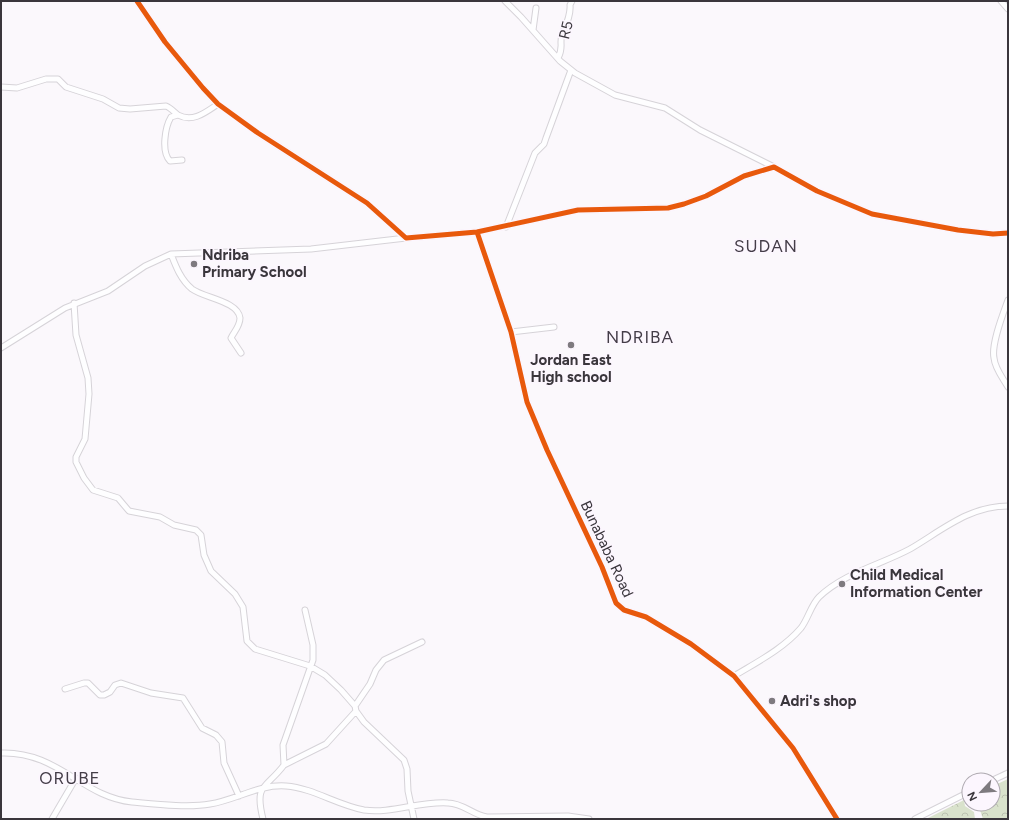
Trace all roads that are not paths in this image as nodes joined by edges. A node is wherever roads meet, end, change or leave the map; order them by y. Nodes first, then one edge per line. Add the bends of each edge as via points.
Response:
1 (137, 1) edge
2 (504, 1) edge
3 (572, 1) edge
4 (1001, 1) edge
5 (536, 8) dead end
6 (1008, 9) edge
7 (533, 30) junction
8 (558, 58) junction
9 (571, 70) junction
10 (1, 87) edge
11 (218, 104) junction
12 (178, 115) junction
13 (182, 160) dead end
14 (774, 167) junction
15 (506, 226) junction
16 (477, 232) junction
17 (1008, 233) edge
18 (406, 238) junction
19 (171, 254) junction
20 (1008, 300) edge
21 (74, 303) junction
22 (554, 327) dead end
23 (511, 332) junction
24 (1, 348) edge
25 (241, 353) dead end
26 (1008, 387) edge
27 (1008, 506) edge
28 (305, 610) dead end
29 (422, 642) dead end
30 (310, 666) junction
31 (734, 676) junction
32 (65, 689) dead end
33 (356, 709) junction
34 (1, 753) edge
35 (284, 765) junction
36 (76, 778) junction
37 (261, 788) junction
38 (239, 796) junction
39 (961, 796) edge
40 (410, 805) junction
41 (500, 818) edge
42 (52, 819) edge
43 (263, 819) edge
44 (414, 819) edge
45 (589, 819) edge
46 (837, 819) edge
47 (914, 819) edge

1 - 11 street via 202,88
2 - 7 street
3 - 8 street, R5 via 561,37 563,48
4 - 6 street
5 - 7 street
7 - 8 street
8 - 9 street
9 - 14 street via 615,95 665,108 700,130
9 - 15 street via 544,144 535,153
10 - 12 street via 17,88 46,79 58,79 66,87 104,99 120,108 166,106
11 - 12 street via 199,116 191,118
11 - 18 street via 258,133 367,203
12 - 13 street via 172,117 167,125 166,153 170,161
14 - 15 street via 744,176 706,196 684,204 652,209 578,210
14 - 17 street via 817,191 872,214 958,230
15 - 16 street
16 - 18 street
16 - 23 street, Bunababa Road
18 - 19 street via 311,249
19 - 21 street via 145,266 108,291
19 - 25 street via 188,286 203,295 226,302 239,315 239,323 231,338
20 - 26 street via 993,358
21 - 24 street
21 - 30 street via 76,335 89,385 85,439 76,457 84,478 93,490 118,498 129,511 160,517 174,525 196,530 201,535 204,556 211,571 235,594 243,606 247,641 250,645 261,651
22 - 23 street
23 - 31 street, Bunababa Road via 527,402 616,603 624,610 646,616 691,644
27 - 31 street via 956,519 910,549 864,569 830,589 818,598 802,627 789,641
28 - 30 street via 313,645
29 - 33 street via 380,664
30 - 33 street via 330,679
30 - 35 street via 283,745
31 - 46 street, Bunababa Road via 793,748
32 - 38 street via 88,683 100,695 104,695 115,685 121,684 151,693 184,698 202,728 216,735 222,742 224,763
33 - 35 street via 326,744
33 - 40 street via 364,722 404,760
34 - 36 street via 33,756
35 - 37 street
36 - 38 street via 110,797 131,802 192,806 217,803
36 - 42 street
37 - 38 street
37 - 40 street via 298,788 365,810
37 - 43 street
39 - 47 street
40 - 41 street via 452,803 482,817
40 - 44 street
41 - 45 street via 568,816

